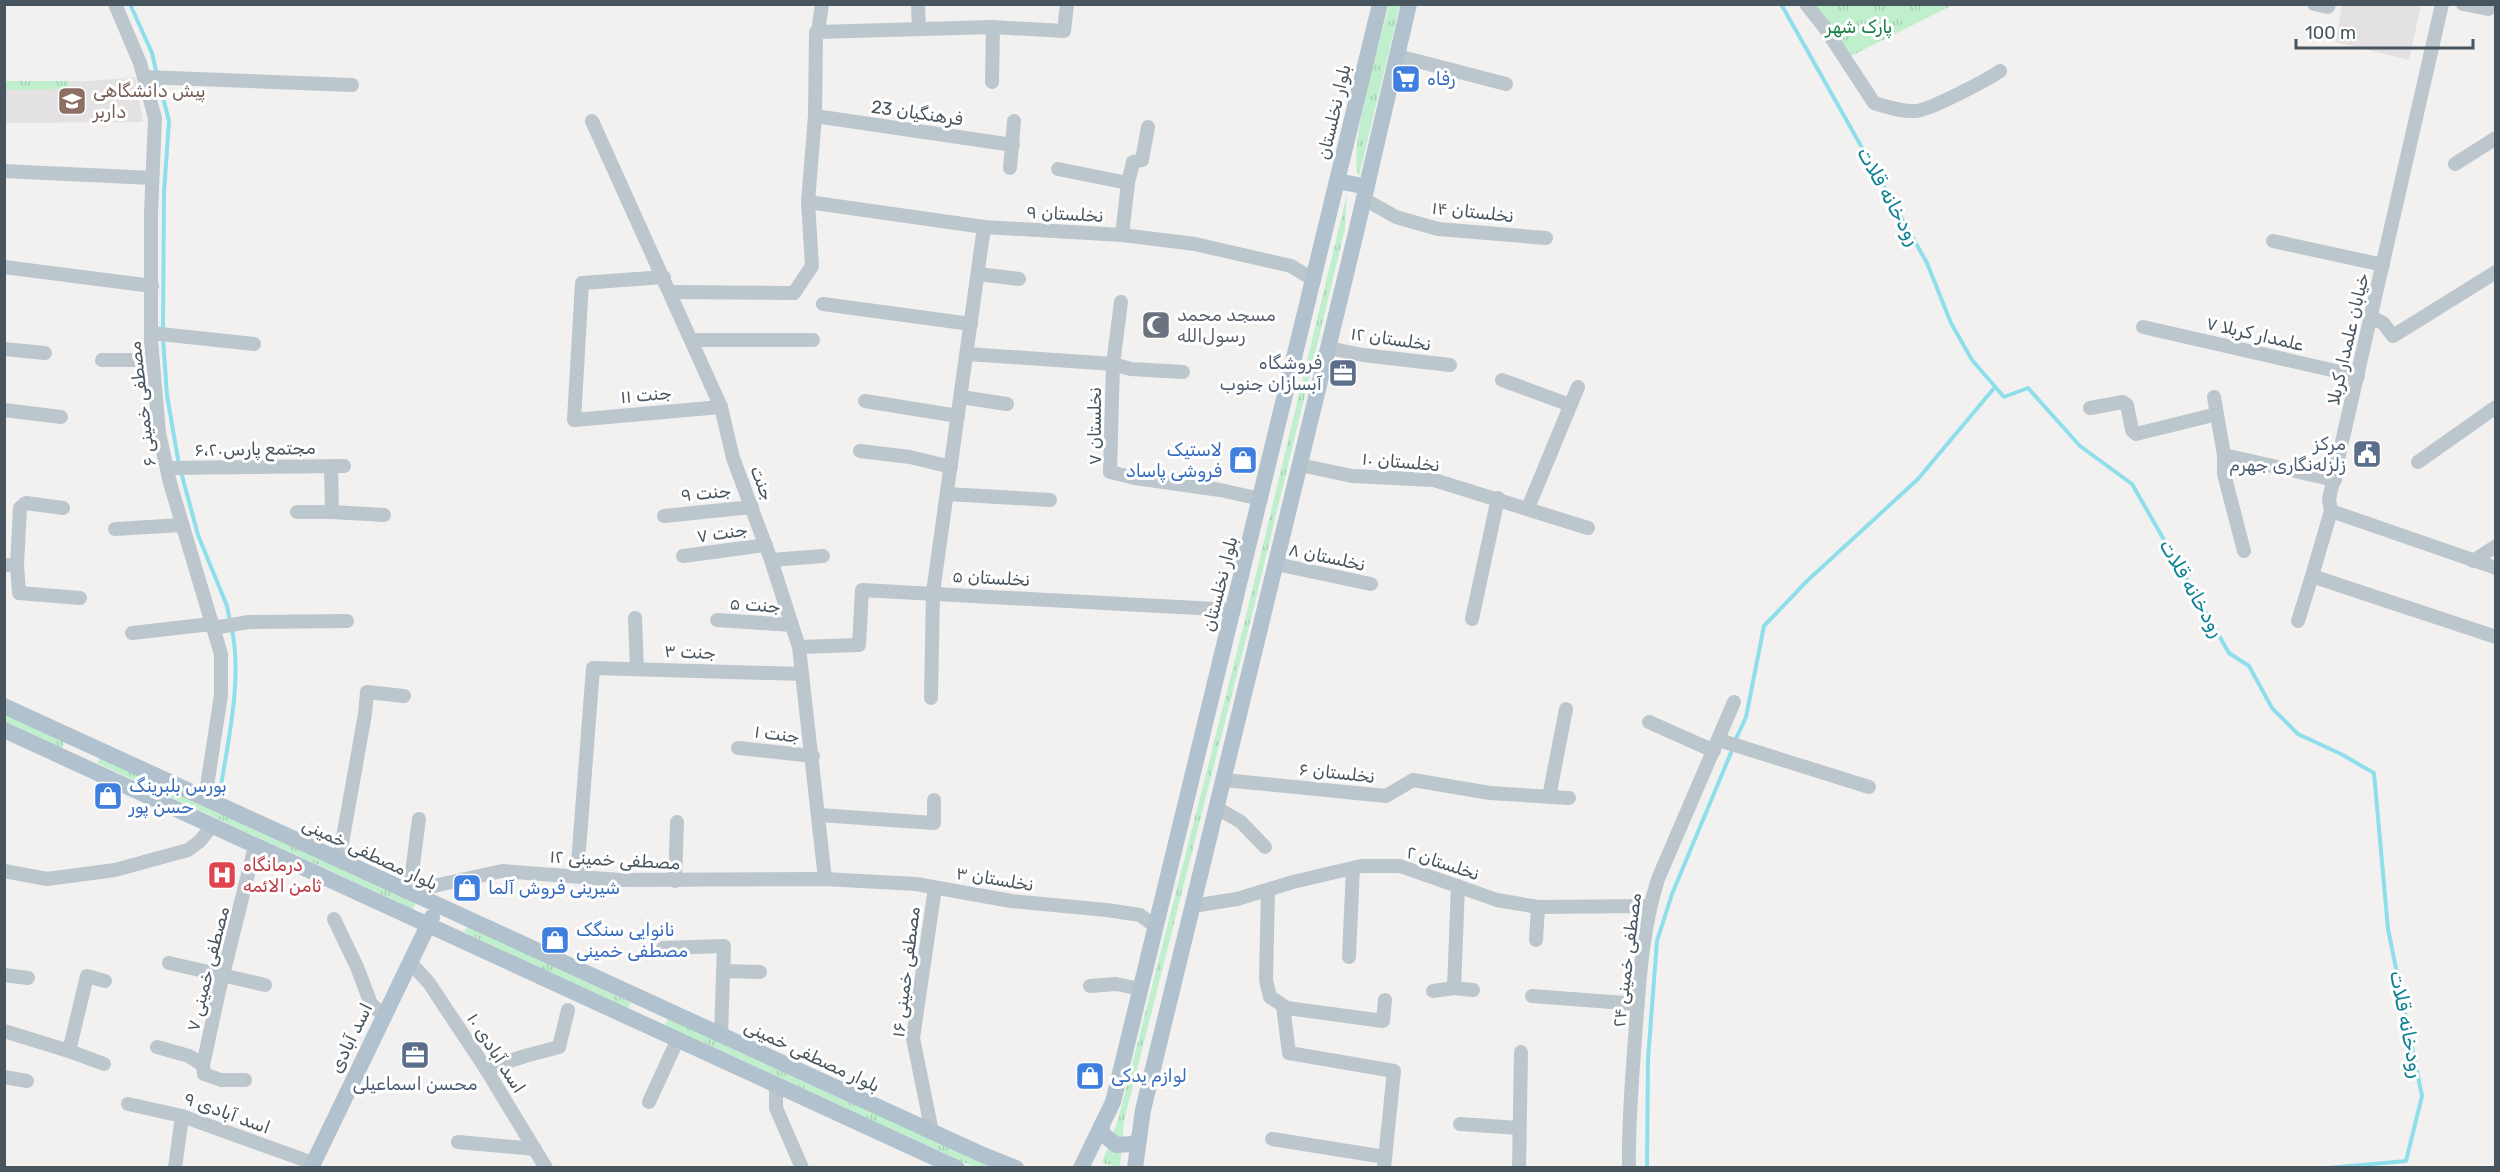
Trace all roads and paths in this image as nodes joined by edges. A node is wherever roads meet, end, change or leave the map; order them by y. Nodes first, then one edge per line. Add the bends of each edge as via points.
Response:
1 (115, 4) edge
2 (822, 4) edge
3 (918, 4) edge
4 (1067, 4) edge
5 (1380, 4) edge
6 (1409, 4) edge
7 (1806, 4) edge
8 (2442, 4) edge
9 (2463, 4) edge
10 (2494, 4) edge
11 (993, 27) junction
12 (919, 29) junction
13 (818, 32) junction
14 (1398, 56) junction
15 (2000, 71) dead end
16 (144, 77) junction
17 (992, 82) dead end
18 (1506, 84) dead end
19 (352, 85) dead end
20 (815, 116) junction
21 (592, 121) dead end
22 (1014, 121) dead end
23 (1148, 127) dead end
24 (2496, 138) edge
25 (1013, 145) junction
26 (2455, 164) dead end
27 (1010, 168) dead end
28 (1058, 169) dead end
29 (4, 171) edge
30 (152, 178) junction
31 (1338, 181) junction
32 (1128, 183) junction
33 (1366, 193) junction
34 (808, 202) junction
35 (984, 227) junction
36 (1122, 235) junction
37 (1546, 238) dead end
38 (2273, 241) dead end
39 (2383, 265) junction
40 (4, 267) edge
41 (2496, 272) edge
42 (978, 274) junction
43 (664, 277) junction
44 (1019, 279) dead end
45 (1314, 280) junction
46 (152, 286) junction
47 (671, 292) junction
48 (1121, 302) dead end
49 (823, 304) dead end
50 (2371, 317) junction
51 (971, 324) junction
52 (2143, 327) dead end
53 (151, 333) junction
54 (692, 340) junction
55 (813, 340) dead end
56 (254, 344) dead end
57 (1329, 348) junction
58 (4, 350) edge
59 (45, 353) dead end
60 (967, 354) junction
61 (102, 360) dead end
62 (152, 360) junction
63 (1113, 364) junction
64 (1450, 364) dead end
65 (1184, 372) dead end
66 (2358, 376) junction
67 (1502, 380) dead end
68 (1578, 387) dead end
69 (961, 397) junction
70 (2214, 397) dead end
71 (865, 401) dead end
72 (1007, 404) dead end
73 (1570, 405) junction
74 (721, 407) junction
75 (2496, 407) edge
76 (2090, 408) dead end
77 (4, 410) edge
78 (2217, 414) junction
79 (958, 416) junction
80 (61, 417) dead end
81 (860, 451) dead end
82 (2224, 455) junction
83 (2418, 462) dead end
84 (1300, 465) junction
85 (951, 466) junction
86 (167, 468) junction
87 (2335, 480) junction
88 (946, 494) junction
89 (1498, 498) junction
90 (1261, 499) junction
91 (1050, 500) dead end
92 (752, 507) junction
93 (63, 508) dead end
94 (1528, 508) junction
95 (2331, 511) junction
96 (297, 512) dead end
97 (332, 512) junction
98 (384, 515) dead end
99 (664, 516) dead end
100 (182, 525) junction
101 (1588, 528) dead end
102 (115, 529) dead end
103 (766, 545) junction
104 (2496, 546) edge
105 (2244, 551) dead end
106 (683, 556) dead end
107 (823, 556) dead end
108 (771, 560) junction
109 (2473, 561) junction
110 (1276, 564) junction
111 (11, 565) edge
112 (2496, 568) edge
113 (2312, 576) junction
114 (1371, 584) dead end
115 (933, 592) junction
116 (80, 598) dead end
117 (1234, 610) junction
118 (634, 618) dead end
119 (1472, 619) dead end
120 (717, 620) dead end
121 (347, 621) dead end
122 (2298, 621) dead end
123 (792, 625) junction
124 (212, 626) junction
125 (132, 633) dead end
126 (2496, 637) edge
127 (799, 647) junction
128 (637, 669) junction
129 (802, 674) junction
130 (404, 696) dead end
131 (931, 698) dead end
132 (1734, 702) dead end
133 (4, 706) edge
134 (1566, 709) dead end
135 (1649, 722) dead end
136 (4, 730) edge
137 (84, 743) junction
138 (1716, 746) junction
139 (738, 748) dead end
140 (813, 756) junction
141 (74, 762) junction
142 (1224, 780) junction
143 (1869, 787) dead end
144 (1549, 797) junction
145 (1569, 798) dead end
146 (205, 799) junction
147 (934, 800) dead end
148 (1217, 808) junction
149 (819, 815) junction
150 (419, 819) dead end
151 (677, 822) dead end
152 (212, 826) junction
153 (255, 846) junction
154 (1265, 847) dead end
155 (339, 860) junction
156 (1353, 868) junction
157 (4, 871) edge
158 (577, 876) junction
159 (825, 879) junction
160 (675, 881) junction
161 (1458, 886) junction
162 (935, 888) junction
163 (1268, 890) junction
164 (406, 891) junction
165 (437, 906) junction
166 (1193, 906) junction
167 (1649, 906) junction
168 (1538, 907) junction
169 (334, 920) dead end
170 (427, 926) junction
171 (1156, 927) junction
172 (1536, 940) dead end
173 (663, 948) dead end
174 (1349, 957) dead end
175 (410, 962) junction
176 (169, 963) dead end
177 (723, 971) junction
178 (760, 972) dead end
179 (4, 975) edge
180 (223, 976) junction
181 (28, 978) dead end
182 (105, 981) dead end
183 (265, 985) dead end
184 (1090, 986) dead end
185 (1454, 988) junction
186 (1141, 989) junction
187 (1473, 990) dead end
188 (1433, 991) dead end
189 (1532, 996) dead end
190 (1385, 1000) dead end
191 (1638, 1004) junction
192 (656, 1006) junction
193 (1283, 1006) junction
194 (568, 1010) dead end
195 (384, 1016) junction
196 (647, 1026) junction
197 (4, 1031) edge
198 (721, 1036) junction
199 (677, 1041) junction
200 (157, 1047) dead end
201 (69, 1051) junction
202 (1521, 1052) dead end
203 (104, 1064) dead end
204 (203, 1065) junction
205 (486, 1069) junction
206 (4, 1077) edge
207 (245, 1080) dead end
208 (27, 1081) dead end
209 (776, 1085) junction
210 (649, 1102) dead end
211 (128, 1104) dead end
212 (182, 1116) junction
213 (1460, 1124) dead end
214 (1101, 1126) junction
215 (1519, 1128) junction
216 (932, 1132) junction
217 (1272, 1139) dead end
218 (1139, 1140) junction
219 (458, 1142) dead end
220 (535, 1149) junction
221 (1384, 1162) edge
222 (936, 1163) edge
223 (312, 1165) edge
224 (175, 1167) edge
225 (546, 1167) edge
226 (802, 1167) edge
227 (957, 1167) edge
228 (1016, 1167) edge
229 (1081, 1167) edge
230 (1135, 1167) edge
231 (1519, 1167) edge
232 (1629, 1167) edge

1 - 16 street, مصطفی خمینی ۶
2 - 13 street
3 - 12 street
4 - 11 street via 1064,31
5 - 31 main road, بلوار نخلستان
6 - 14 main road
7 - 15 street via 1874,103 1918,111 1983,83
8 - 39 street, خیابان علمدار کربلا
9 - 10 street via 2488,9
11 - 12 street
11 - 17 street
12 - 13 street
13 - 20 street
14 - 18 street
14 - 33 main road
16 - 19 street
16 - 30 street, مصطفی خمینی ۶ via 155,118
20 - 25 street, فرهنگیان 23
20 - 34 street
21 - 43 street, جنت
22 - 25 street
23 - 32 street via 1142,160 1133,162
24 - 26 street
25 - 27 street
28 - 32 street
29 - 30 street
30 - 46 street, مصطفی خمینی ۶
31 - 33 main road
31 - 45 main road, بلوار نخلستان
32 - 36 street
33 - 37 street, نخلستان ۱۴ via 1396,217 1438,230
33 - 57 main road
34 - 35 street, نخلستان ۹
34 - 47 street via 812,266 794,293
35 - 36 street, نخلستان ۹
35 - 42 street
36 - 45 street, نخلستان ۹ via 1194,244 1291,266
38 - 39 street
39 - 50 street, خیابان علمدار کربلا
40 - 46 street
41 - 50 street via 2393,336 2383,323
42 - 44 street
42 - 51 street
43 - 47 street, جنت
43 - 74 street, جنت ۱۱ via 582,283 574,420
45 - 90 main road, بلوار نخلستان
46 - 53 street, مصطفی خمینی ۶
47 - 54 street, جنت
48 - 63 street, نخلستان ۷
49 - 51 street
50 - 66 street, خیابان علمدار کربلا
51 - 60 street
52 - 66 street, علمدار کربلا ۷
53 - 56 street
53 - 62 street, مصطفی خمینی ۶
54 - 55 street
54 - 74 street, جنت
57 - 64 street, نخلستان ۱۲
57 - 84 main road
58 - 59 street
60 - 63 street
60 - 69 street
61 - 62 street
62 - 86 street, مصطفی خمینی ۶ via 159,433
63 - 65 street
63 - 90 street, نخلستان ۷ via 1110,472
66 - 87 street, خیابان علمدار کربلا
67 - 73 street
68 - 73 street
69 - 72 street
69 - 79 street
70 - 78 street
71 - 79 street
73 - 94 street
74 - 92 street, جنت via 733,458
75 - 83 street
76 - 78 street via 2123,402 2136,434
77 - 80 street
78 - 82 street
79 - 85 street
81 - 85 street
82 - 87 street
82 - 105 street via 2224,474
84 - 89 street, نخلستان ۱۰ via 1352,476 1434,480
84 - 110 main road
85 - 88 street
86 - 97 street, ۶،مجتمع پارس۲۰ via 337,466
86 - 100 street, مصطفی خمینی ۶
87 - 95 street, خیابان علمدار کربلا via 2329,499
88 - 91 street
88 - 115 street
89 - 94 street, نخلستان ۱۰
89 - 119 street
90 - 117 main road, بلوار نخلستان
92 - 99 street, جنت ۹
92 - 103 street, جنت
93 - 111 street via 26,503 20,508
94 - 101 street, نخلستان ۱۰
95 - 109 street
95 - 113 street, خیابان علمدار کربلا
96 - 97 street
97 - 98 street
100 - 102 street
100 - 124 street, مصطفی خمینی ۶
103 - 106 street, جنت ۷
103 - 108 street, جنت
104 - 109 street
107 - 108 street
108 - 123 street, جنت
109 - 112 street
110 - 114 street, نخلستان ۸
110 - 142 main road
111 - 116 street via 19,593
113 - 122 street, خیابان علمدار کربلا
113 - 126 street
115 - 117 street, نخلستان ۵
115 - 127 street, نخلستان ۵ via 862,590 859,645
115 - 131 street
117 - 171 main road, بلوار نخلستان
118 - 128 street
120 - 123 street, جنت ۵
121 - 124 street
123 - 127 street, جنت
124 - 125 street
124 - 146 street, مصطفی خمینی ۶ via 221,654 221,695
127 - 129 street, جنت
128 - 129 street, جنت ۳
128 - 158 street, جنت ۳ via 593,668
129 - 140 street, جنت
130 - 155 street via 367,692
132 - 138 street, مصطفی خمینی ۲۴
133 - 137 main road, بلوار مصطفی خمینی
134 - 144 street
135 - 138 street
136 - 141 main road
137 - 141 main road
137 - 146 main road, بلوار مصطفی خمینی
138 - 143 street
138 - 167 street, مصطفی خمینی ۲۴
139 - 140 street, جنت ۱
140 - 149 street, جنت
141 - 152 main road
142 - 144 street, نخلستان ۶ via 1386,796 1413,780 1490,793
142 - 148 main road
144 - 145 street, نخلستان ۶
146 - 155 main road, بلوار مصطفی خمینی
147 - 149 street via 934,823
148 - 154 street via 1241,822
148 - 166 main road
149 - 159 street, جنت
150 - 164 street
151 - 160 street
152 - 153 main road
152 - 157 street via 188,850 115,870 47,879
153 - 170 main road
153 - 180 street, مصطفی خمینی ۷
155 - 164 main road, بلوار مصطفی خمینی
156 - 161 street, نخلستان ۲ via 1400,866
156 - 163 street, نخلستان ۲
156 - 174 street
158 - 160 street, مصطفی خمینی ۱۲
158 - 164 street, مصطفی خمینی ۱۲ via 502,871
159 - 160 street, مصطفی خمینی ۱۲
159 - 162 street, نخلستان ۳
161 - 168 street, نخلستان ۲ via 1497,900
161 - 185 street
162 - 171 street, نخلستان ۳ via 1140,915
162 - 216 street, مصطفی خمینی ۱۶ via 913,1038
163 - 166 street, نخلستان ۲
163 - 193 street via 1266,980 1270,997
164 - 165 main road, بلوار مصطفی خمینی
165 - 170 main road, اسد آبادی
165 - 192 main road, بلوار مصطفی خمینی
166 - 218 main road
167 - 168 street, نخلستان ۲
167 - 191 street, مصطفی خمینی ۲۴
168 - 172 street
169 - 195 street via 371,1004
170 - 175 main road, اسد آبادی
170 - 196 main road
171 - 186 main road, بلوار نخلستان
173 - 177 street via 724,946
175 - 195 main road, اسد آبادی
175 - 205 street, اسد آبادی ۱۰ via 429,983
176 - 180 street
177 - 178 street
177 - 198 street
179 - 181 street
180 - 183 street
180 - 204 street, مصطفی خمینی ۷
182 - 201 street via 87,976
184 - 186 street via 1116,984
185 - 187 street
185 - 188 street
186 - 214 main road, بلوار نخلستان via 1113,1102
189 - 191 street
190 - 193 street via 1383,1021
191 - 232 street, مصطفی خمینی ۲۴
192 - 196 main road
192 - 198 main road, بلوار مصطفی خمینی
193 - 221 street via 1289,1053 1394,1071
194 - 205 street via 559,1047
195 - 223 main road, اسد آبادی
196 - 199 main road
197 - 201 street
198 - 216 main road, بلوار مصطفی خمینی
199 - 209 main road
199 - 210 street
200 - 204 street via 189,1056
201 - 203 street
202 - 215 street
204 - 207 street via 204,1074 221,1080
205 - 220 street, اسد آبادی ۱۰
206 - 208 street
209 - 222 main road
209 - 226 street via 776,1108
211 - 212 street, اسد آبادی ۹
212 - 223 street, اسد آبادی ۹
212 - 224 street
213 - 215 street
214 - 218 main road via 1108,1141 1116,1145
214 - 229 main road, بلوار نخلستان
215 - 231 street
216 - 228 main road, بلوار مصطفی خمینی
217 - 221 street
218 - 230 main road
219 - 220 street
220 - 225 street, اسد آبادی ۱۰
222 - 227 main road

